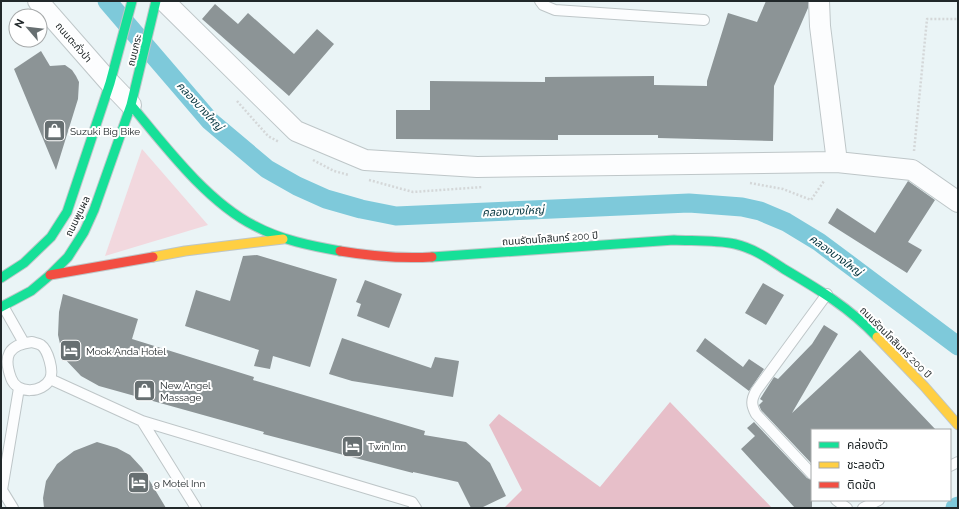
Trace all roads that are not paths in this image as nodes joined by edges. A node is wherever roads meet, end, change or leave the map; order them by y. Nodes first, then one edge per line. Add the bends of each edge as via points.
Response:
1 (38, 1) edge
2 (132, 1) edge
3 (540, 1) edge
4 (819, 1) edge
5 (159, 3) edge
6 (704, 20) dead end
7 (110, 83) junction
8 (131, 105) junction
9 (837, 162) junction
10 (958, 202) edge
11 (287, 238) junction
12 (50, 275) junction
13 (1, 278) edge
14 (827, 294) junction
15 (2, 306) edge
16 (24, 343) junction
17 (50, 379) junction
18 (19, 388) junction
19 (142, 421) junction
20 (958, 425) edge
21 (5, 455) edge
22 (811, 473) edge
23 (837, 501) edge
24 (877, 501) edge
25 (13, 508) edge
26 (196, 508) edge
27 (416, 508) edge
28 (847, 508) edge
29 (863, 508) edge

1 - 7 street, ถนนตะกั่วป่า
2 - 7 street, ถนนกระ
3 - 6 lane via 555,10
4 - 9 street
5 - 8 street, ถนนกระ
5 - 9 street via 296,132 365,160 477,167
7 - 8 street, ถนนตะกั่วป่า
7 - 13 street, ถนนพูนผล via 67,212 51,238
8 - 11 street, ถนนรัตนโกสินทร์ 200 ปี via 181,165 218,200 247,222
8 - 12 street, ถนนพูนผล via 84,232 68,257
9 - 10 street via 912,170
11 - 12 street via 185,250
11 - 14 street, ถนนรัตนโกสินทร์ 200 ปี via 341,252 376,257 414,258 674,240 735,244 758,253
12 - 15 street, ถนนพูนผล via 31,291
14 - 20 street, ถนนรัตนโกสินทร์ 200 ปี via 865,324
14 - 22 lane via 752,400 756,414
15 - 16 lane
16 - 17 lane via 40,344 44,349 50,360
16 - 18 lane via 8,354 6,362 12,382
17 - 18 lane via 35,390
17 - 19 lane
18 - 21 lane
19 - 26 lane
19 - 27 lane via 412,502
21 - 25 lane via 2,490
23 - 28 lane
24 - 29 lane

